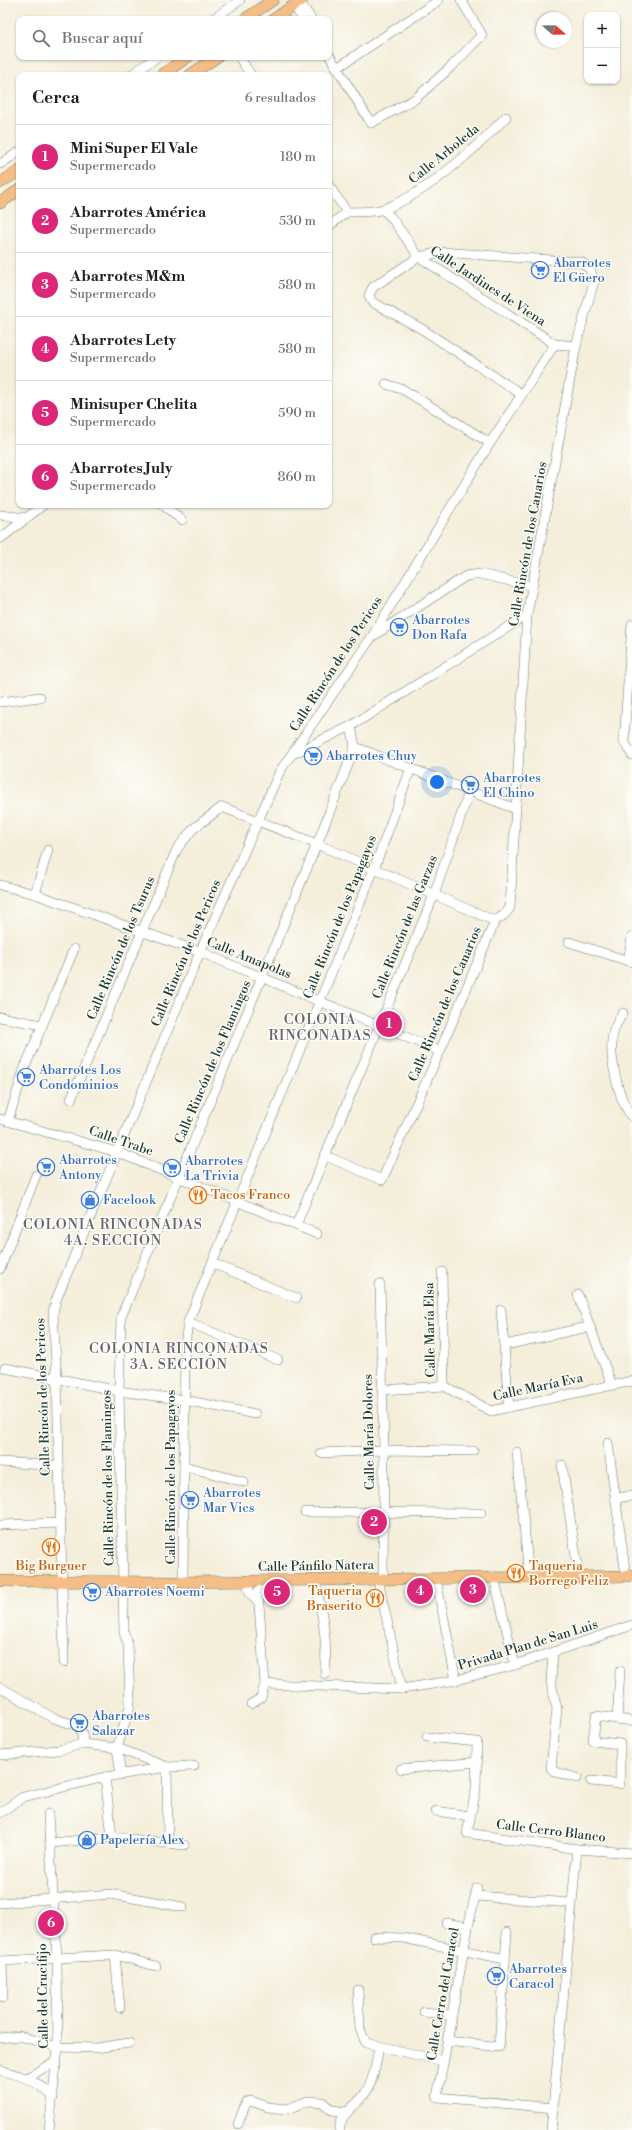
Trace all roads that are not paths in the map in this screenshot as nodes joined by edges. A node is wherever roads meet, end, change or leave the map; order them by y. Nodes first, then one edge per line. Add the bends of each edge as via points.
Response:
1 (240, 0) edge
2 (273, 0) edge
3 (439, 0) edge
4 (461, 0) edge
5 (299, 3) edge
6 (217, 16) edge
7 (249, 16) edge
8 (279, 16) edge
9 (307, 16) edge
10 (153, 60) edge
11 (184, 60) edge
12 (212, 60) edge
13 (241, 60) edge
14 (332, 60) edge
15 (337, 68) junction
16 (135, 72) edge
17 (166, 72) edge
18 (194, 72) edge
19 (249, 72) edge
20 (506, 117) dead end
21 (16, 154) edge
22 (0, 164) edge
23 (16, 172) edge
24 (0, 183) edge
25 (332, 190) edge
26 (16, 192) edge
27 (0, 203) edge
28 (382, 209) junction
29 (347, 212) junction
30 (332, 224) edge
31 (419, 257) junction
32 (555, 344) junction
33 (576, 346) junction
34 (386, 384) dead end
35 (522, 394) junction
36 (490, 443) junction
37 (39, 508) edge
38 (167, 508) edge
39 (0, 515) edge
40 (27, 518) junction
41 (182, 520) dead end
42 (0, 539) edge
43 (532, 586) junction
44 (527, 615) junction
45 (632, 624) edge
46 (370, 638) junction
47 (40, 697) dead end
48 (0, 702) edge
49 (629, 707) edge
50 (351, 726) junction
51 (355, 748) junction
52 (293, 753) junction
53 (632, 755) edge
54 (411, 768) junction
55 (469, 792) junction
56 (516, 810) junction
57 (257, 820) junction
58 (317, 844) junction
59 (48, 850) dead end
60 (374, 868) junction
61 (0, 885) edge
62 (35, 894) junction
63 (434, 895) junction
64 (494, 921) junction
65 (142, 932) junction
66 (632, 937) edge
67 (569, 942) dead end
68 (74, 949) dead end
69 (200, 952) junction
70 (630, 962) edge
71 (262, 978) junction
72 (320, 1001) junction
73 (623, 1013) dead end
74 (0, 1017) edge
75 (42, 1025) junction
76 (379, 1025) junction
77 (440, 1051) junction
78 (71, 1099) dead end
79 (632, 1117) edge
80 (4, 1120) edge
81 (117, 1152) junction
82 (326, 1156) junction
83 (36, 1175) dead end
84 (179, 1177) junction
85 (238, 1202) junction
86 (296, 1225) junction
87 (317, 1234) dead end
88 (212, 1263) junction
89 (0, 1269) edge
90 (442, 1272) dead end
91 (380, 1284) dead end
92 (578, 1295) dead end
93 (296, 1298) dead end
94 (501, 1310) dead end
95 (188, 1322) junction
96 (588, 1327) junction
97 (505, 1345) junction
98 (278, 1360) dead end
99 (5, 1368) dead end
100 (57, 1379) junction
101 (632, 1381) edge
102 (612, 1385) junction
103 (444, 1386) junction
104 (382, 1390) junction
105 (119, 1391) junction
106 (184, 1400) junction
107 (509, 1407) junction
108 (255, 1414) dead end
109 (608, 1442) dead end
110 (384, 1450) junction
111 (472, 1451) dead end
112 (321, 1452) dead end
113 (517, 1452) dead end
114 (0, 1462) edge
115 (562, 1465) dead end
116 (59, 1466) junction
117 (184, 1466) junction
118 (244, 1482) dead end
119 (632, 1496) edge
120 (615, 1498) junction
121 (383, 1511) junction
122 (305, 1512) dead end
123 (481, 1513) dead end
124 (61, 1523) junction
125 (0, 1524) edge
126 (579, 1576) junction
127 (629, 1576) edge
128 (494, 1577) junction
129 (529, 1577) junction
130 (436, 1579) junction
131 (62, 1580) junction
132 (123, 1580) junction
133 (287, 1580) junction
134 (315, 1580) junction
135 (381, 1580) junction
136 (0, 1581) edge
137 (250, 1581) junction
138 (183, 1582) junction
139 (258, 1601) junction
140 (632, 1625) edge
141 (553, 1652) junction
142 (64, 1662) dead end
143 (515, 1665) junction
144 (620, 1671) dead end
145 (325, 1674) dead end
146 (456, 1680) junction
147 (265, 1684) junction
148 (1, 1689) edge
149 (402, 1689) junction
150 (251, 1704) dead end
151 (617, 1719) junction
152 (632, 1721) edge
153 (427, 1737) dead end
154 (83, 1744) junction
155 (117, 1748) junction
156 (0, 1755) edge
157 (478, 1762) junction
158 (194, 1766) dead end
159 (167, 1767) junction
160 (401, 1769) dead end
161 (121, 1775) junction
162 (105, 1777) junction
163 (577, 1778) dead end
164 (591, 1781) dead end
165 (436, 1811) dead end
166 (0, 1813) edge
167 (48, 1814) dead end
168 (469, 1816) junction
169 (112, 1837) junction
170 (51, 1843) junction
171 (168, 1843) junction
172 (184, 1845) dead end
173 (576, 1849) junction
174 (632, 1853) edge
175 (53, 1898) junction
176 (0, 1903) edge
177 (571, 1903) junction
178 (183, 1907) dead end
179 (446, 1923) dead end
180 (468, 1927) junction
181 (508, 1932) dead end
182 (374, 1937) dead end
183 (463, 1951) junction
184 (115, 1955) junction
185 (57, 1958) junction
186 (505, 1959) junction
187 (1, 1961) edge
188 (156, 1966) dead end
189 (358, 1990) dead end
190 (3, 1997) dead end
191 (120, 2008) dead end
192 (424, 2012) dead end
193 (452, 2014) junction
194 (0, 2038) edge
195 (448, 2041) junction
196 (129, 2043) dead end
197 (58, 2047) junction
198 (379, 2047) junction
199 (57, 2060) junction
200 (444, 2061) junction
201 (0, 2070) edge
202 (27, 2078) junction
203 (53, 2097) junction
204 (552, 2108) junction
205 (346, 2112) junction
206 (238, 2124) dead end
207 (49, 2130) edge
208 (340, 2130) edge
209 (551, 2130) edge

1 - 6 street
2 - 7 main road
3 - 15 street
4 - 15 street via 482,35 415,99 371,123
5 - 8 main road
5 - 9 street
10 - 16 street
11 - 17 main road
12 - 18 main road
13 - 19 street
14 - 15 street
20 - 28 street, Calle Arboleda via 485,139 419,192
21 - 22 street
23 - 24 main road
25 - 29 street
26 - 27 main road
28 - 29 street, Calle Arboleda
28 - 31 street, Calle Jardines de Viena via 391,217
29 - 30 street
31 - 32 street, Calle Jardines de Viena
31 - 33 street, Calle Rincón de los Canarios via 440,252 581,262 590,269 594,281
31 - 35 street via 373,287 369,295 372,302 422,329
32 - 33 street, Calle Jardines de Viena
32 - 35 street, Calle Rincón de los Pericos
33 - 43 street, Calle Rincón de los Canarios
34 - 36 street via 404,390
35 - 36 street, Calle Rincón de los Pericos
36 - 46 street, Calle Rincón de los Pericos
37 - 40 street
38 - 41 street
39 - 40 street
40 - 42 street
43 - 44 street, Calle Rincón de los Canarios
43 - 46 street via 480,574 466,576
44 - 50 street
44 - 56 street, Calle Rincón de los Canarios
45 - 49 street
46 - 52 street, Calle Rincón de los Pericos
47 - 48 street
49 - 53 street via 624,741
50 - 51 street
50 - 52 street
51 - 54 street
51 - 58 street, Calle Rincón de los Flamingos
52 - 57 street, Calle Rincón de los Pericos via 280,771
54 - 55 street
54 - 60 street, Calle Rincón de los Papagayos
55 - 56 street
55 - 63 street, Calle Rincón de las Garzas
56 - 64 street, Calle Rincón de los Canarios via 510,908
57 - 58 street
57 - 65 street, Calle Rincón de los Tsurus via 222,807 193,829 177,848
57 - 69 street, Calle Rincón de los Pericos
58 - 60 street
58 - 71 street, Calle Rincón de los Flamingos
59 - 62 street
60 - 63 street
60 - 72 street, Calle Rincón de los Papagayos
61 - 62 street, Calle Amapolas
62 - 65 street, Calle Amapolas
63 - 64 street
63 - 76 street, Calle Rincón de las Garzas
64 - 77 street, Calle Rincón de los Canarios
65 - 69 street, Calle Amapolas
65 - 78 street, Calle Rincón de los Tsurus
66 - 70 street
67 - 70 street
68 - 75 street
69 - 71 street, Calle Amapolas
69 - 81 street, Calle Rincón de los Pericos
71 - 72 street, Calle Amapolas
71 - 84 street, Calle Rincón de los Flamingos
72 - 76 street, Calle Amapolas
72 - 85 street, Calle Rincón de los Papagayos
73 - 79 street via 614,1030 611,1049 620,1096
74 - 75 street
75 - 80 street
76 - 77 street, Calle Amapolas
76 - 82 street, Calle Rincón de las Garzas
77 - 82 street, Calle Rincón de los Canarios via 382,1180
80 - 81 street, Calle Trabe
81 - 84 street, Calle Trabe
81 - 100 street, Calle Rincón de los Pericos via 56,1300 53,1313
82 - 86 street, Calle Rincón de las Garzas
83 - 89 street
84 - 85 street, Calle Trabe
84 - 105 street, Calle Rincón de los Flamingos via 121,1316
85 - 86 street, Calle Trabe
85 - 88 street, Calle Rincón de los Papagayos
86 - 87 street, Calle Trabe
88 - 93 street
88 - 95 street, Calle Rincón de los Papagayos
90 - 103 street, Calle María Elsa
91 - 104 street, Calle María Dolores
92 - 96 street
94 - 97 street
95 - 98 street
95 - 106 street, Calle Rincón de los Papagayos
96 - 97 street
96 - 102 street
97 - 107 street
99 - 100 street
100 - 105 street
100 - 116 street, Calle Rincón de los Pericos
101 - 102 street, Calle María Eva
102 - 107 street, Calle María Eva
103 - 104 street
103 - 107 street, Calle María Eva via 491,1411
104 - 110 street, Calle María Dolores
105 - 106 street
105 - 132 street, Calle Rincón de los Flamingos
106 - 108 street
106 - 117 street, Calle Rincón de los Papagayos
109 - 120 street
110 - 111 street
110 - 112 street
110 - 121 street, Calle María Dolores
113 - 129 street
114 - 116 street
115 - 126 street
116 - 124 street, Calle Rincón de los Pericos
117 - 118 street
117 - 138 street, Calle Rincón de los Papagayos
119 - 120 street
120 - 127 street
121 - 122 street
121 - 123 street
121 - 135 street, Calle María Dolores
124 - 125 street
124 - 131 street, Calle Rincón de los Pericos
126 - 127 main road, Calle Pánfilo Natera
126 - 129 main road, Calle Pánfilo Natera
128 - 129 main road, Calle Pánfilo Natera
128 - 130 main road, Calle Pánfilo Natera
128 - 143 street
130 - 135 main road, Calle Pánfilo Natera
130 - 146 street
131 - 132 main road, Calle Pánfilo Natera
131 - 136 main road, Calle Pánfilo Natera
131 - 142 street, Calle Rincón de los Pericos
132 - 138 main road, Calle Pánfilo Natera
132 - 155 street, Calle Rincón de los Flamingos via 130,1706
133 - 134 main road, Calle Pánfilo Natera
133 - 137 main road, Calle Pánfilo Natera
133 - 139 street via 281,1586 260,1590
134 - 135 main road, Calle Pánfilo Natera
134 - 145 street via 326,1632
135 - 149 street, Calle María Dolores
137 - 138 main road, Calle Pánfilo Natera
137 - 139 street via 250,1593
139 - 147 street
140 - 141 street, Privada Plan de San Luis
141 - 143 street, Privada Plan de San Luis
141 - 163 street via 550,1682 552,1696 558,1709 551,1768 555,1772
143 - 146 street, Privada Plan de San Luis
144 - 151 street
146 - 149 street, Privada Plan de San Luis
147 - 149 street, Privada Plan de San Luis
147 - 150 street via 261,1698
148 - 154 street via 53,1718 78,1726
151 - 152 street
151 - 164 street via 596,1716 593,1741 620,1744 620,1784
153 - 157 street via 477,1742
154 - 155 street
154 - 156 street via 58,1750
155 - 159 street
155 - 161 street
157 - 160 street
157 - 168 street via 476,1789
158 - 159 street
159 - 161 street
159 - 171 street
161 - 162 street
162 - 166 street via 23,1797
162 - 169 street
165 - 168 street
167 - 170 street, Calle del Crucifijo
168 - 173 street, Calle Cerro Blanco via 467,1833
169 - 170 street
169 - 171 street
170 - 175 street, Calle del Crucifijo
171 - 172 street
173 - 174 street, Calle Cerro Blanco
173 - 177 street
175 - 176 street
175 - 178 street via 111,1894
175 - 185 street, Calle del Crucifijo
177 - 180 street, Calle Cerro del Caracol via 476,1892
177 - 204 street
179 - 180 street
180 - 183 street, Calle Cerro del Caracol
181 - 186 street
182 - 183 street via 403,1938
183 - 186 street
183 - 193 street, Calle Cerro del Caracol
184 - 185 street
184 - 188 street
184 - 191 street
185 - 187 street
185 - 197 street, Calle del Crucifijo
186 - 195 street via 499,2047
187 - 190 street
189 - 198 street via 362,2037 366,2043
192 - 193 street
193 - 195 street, Calle Cerro del Caracol
194 - 197 street via 19,2036
195 - 200 street, Calle Cerro del Caracol
196 - 197 street via 96,2048
197 - 199 street, Calle del Crucifijo
198 - 200 street
198 - 205 street via 373,2076 364,2095
199 - 202 street
199 - 203 street, Calle del Crucifijo
200 - 204 street, Calle Cerro del Caracol via 437,2096
201 - 202 street
202 - 203 street via 43,2086
203 - 207 street, Calle del Crucifijo
204 - 209 street
205 - 206 street via 332,2110 322,2102 308,2101 287,2109 268,2107 251,2101 246,2104
205 - 208 street

